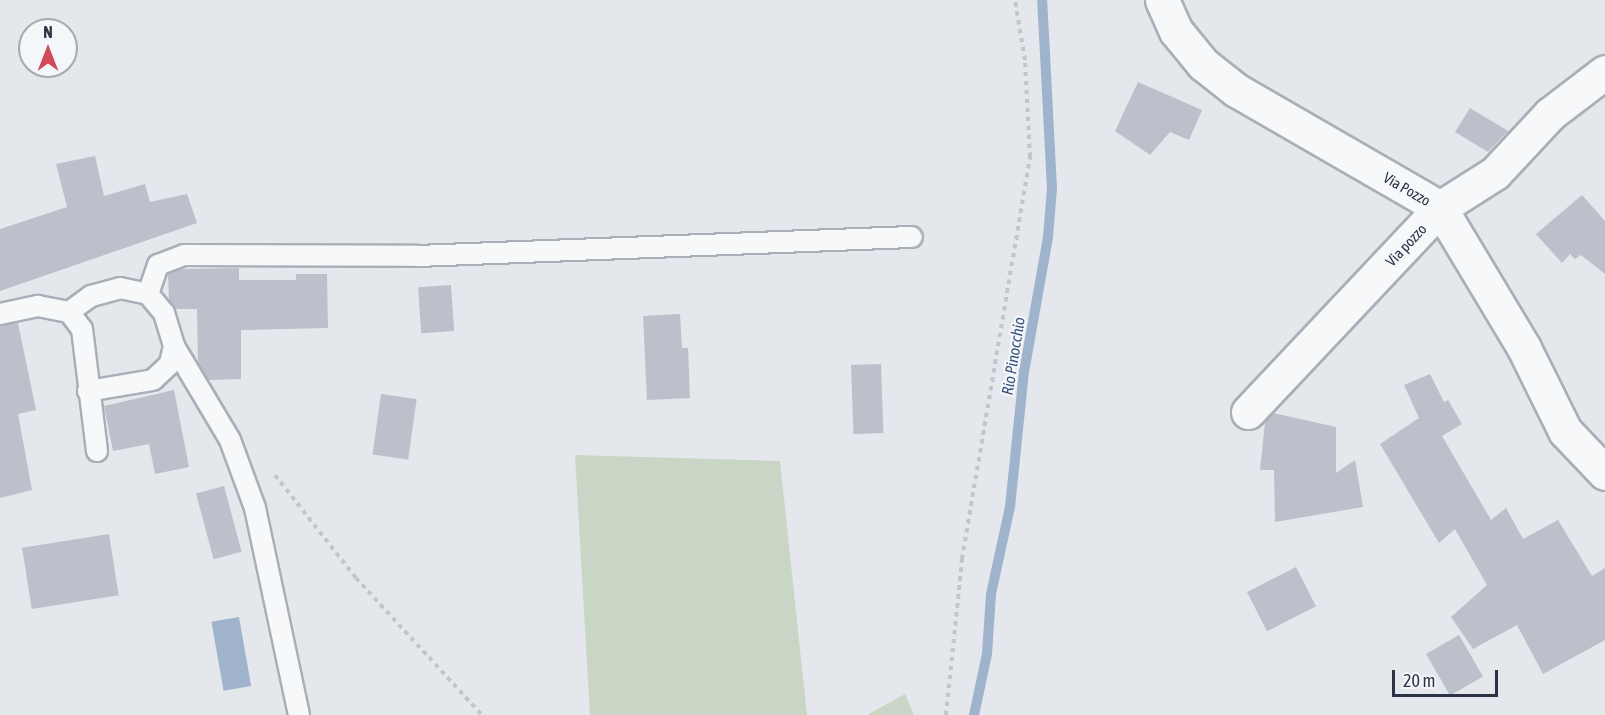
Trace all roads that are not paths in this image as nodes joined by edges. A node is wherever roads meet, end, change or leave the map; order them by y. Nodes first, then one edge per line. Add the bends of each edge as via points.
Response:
1 (1162, 0) edge
2 (1605, 72) edge
3 (1440, 208) junction
4 (912, 237) dead end
5 (148, 294) junction
6 (69, 312) junction
7 (0, 314) edge
8 (174, 346) junction
9 (88, 391) junction
10 (1248, 412) dead end
11 (97, 451) dead end
12 (1605, 473) edge
13 (299, 715) edge

1 - 3 street, Via Pozzo via 1176,31 1203,64 1236,90
2 - 3 street, Via pozzo via 1550,114 1495,173
3 - 10 street, Via pozzo
3 - 12 street, Via Pozzo via 1524,348 1565,431
4 - 5 lane via 417,256 184,255 158,265
5 - 6 lane via 120,288 91,296
5 - 8 lane via 164,313
6 - 7 lane via 38,306
6 - 9 lane via 82,329
8 - 9 lane via 170,364 153,380
8 - 13 lane via 230,440 255,508
9 - 11 lane

